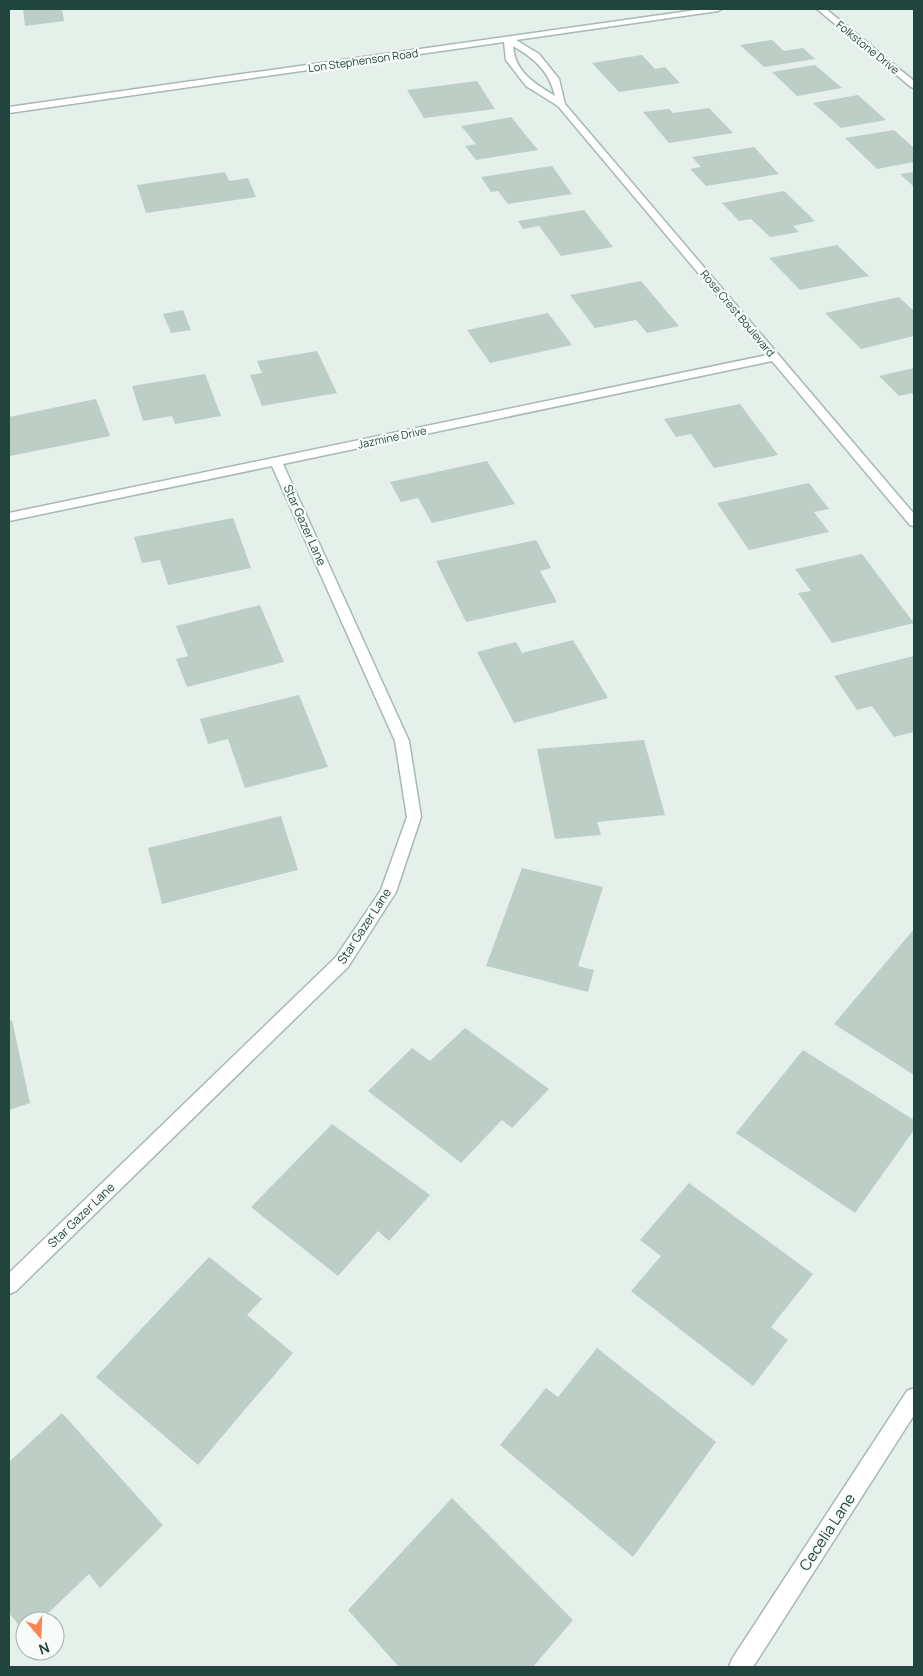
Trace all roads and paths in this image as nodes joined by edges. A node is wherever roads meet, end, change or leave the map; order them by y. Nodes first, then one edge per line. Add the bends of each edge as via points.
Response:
1 (718, 9) edge
2 (821, 9) edge
3 (508, 39) junction
4 (910, 78) edge
5 (914, 85) edge
6 (561, 104) junction
7 (9, 110) edge
8 (776, 357) junction
9 (276, 461) junction
10 (9, 517) edge
11 (914, 522) edge
12 (9, 1285) edge
13 (914, 1398) edge
14 (740, 1667) edge

1 - 3 street, Lon Stephenson Road
2 - 4 street, Folkstone Drive
3 - 6 street, Rose Crest Boulevard via 536,56 556,81
3 - 6 street, Rose Crest Boulevard via 510,60 529,84
3 - 7 street, Lon Stephenson Road
4 - 5 street, Folkstone Drive
6 - 8 street, Rose Crest Boulevard
8 - 9 street, Jazmine Drive
8 - 11 street, Rose Crest Boulevard
9 - 10 street, Jazmine Drive
9 - 12 street, Star Gazer Lane via 402,741 414,817 388,892 342,962
13 - 14 street, Cecelia Lane

